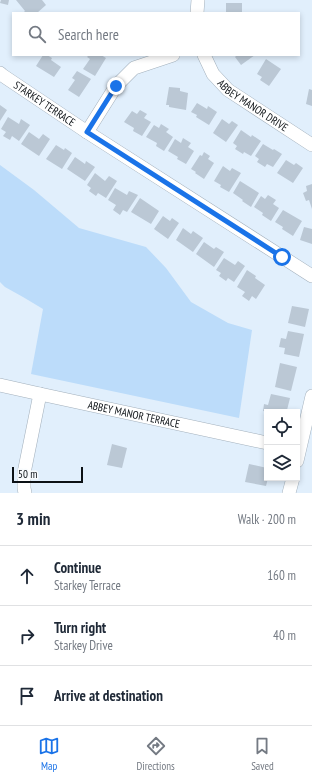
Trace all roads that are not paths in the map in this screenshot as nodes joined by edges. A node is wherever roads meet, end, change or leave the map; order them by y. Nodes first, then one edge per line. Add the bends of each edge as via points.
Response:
1 (198, 0) edge
2 (197, 12) edge
3 (170, 56) edge
4 (204, 56) edge
5 (0, 73) edge
6 (87, 132) junction
7 (312, 145) edge
8 (312, 276) edge
9 (0, 385) edge
10 (40, 394) junction
11 (312, 396) edge
12 (264, 442) edge
13 (300, 446) edge
14 (292, 481) edge
15 (25, 493) edge
16 (289, 493) edge

1 - 2 street
3 - 6 street via 134,68 116,86
4 - 7 street, ABBEY MANOR DRIVE via 213,74 228,90
5 - 6 street, STARKEY TERRACE
6 - 8 street, STARKEY TERRACE
9 - 10 street, ABBEY MANOR TERRACE
10 - 12 street, ABBEY MANOR TERRACE
10 - 15 street via 24,473
11 - 13 street
14 - 16 street

